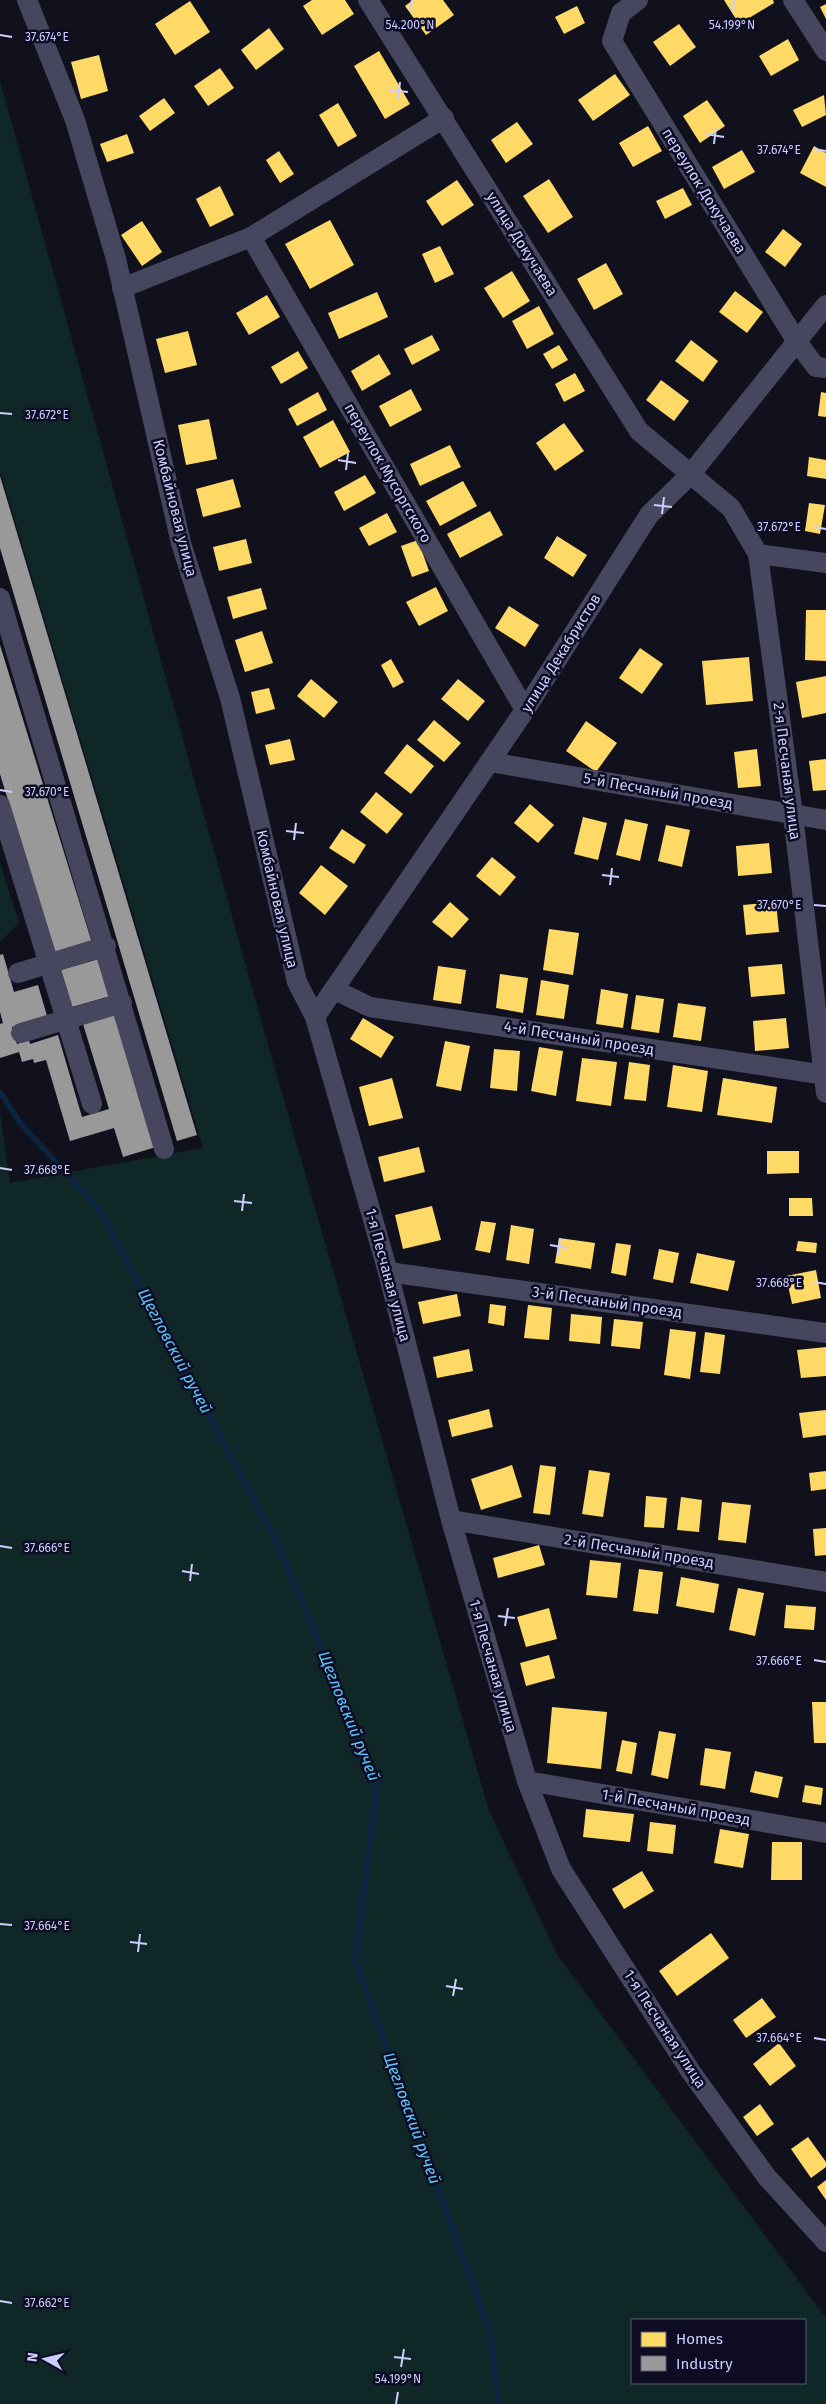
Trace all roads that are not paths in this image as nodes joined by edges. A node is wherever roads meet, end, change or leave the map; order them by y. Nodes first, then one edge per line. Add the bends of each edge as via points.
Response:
1 (28, 0) edge
2 (368, 0) edge
3 (638, 0) edge
4 (794, 0) edge
5 (826, 51) edge
6 (444, 118) junction
7 (251, 237) junction
8 (122, 288) junction
9 (826, 304) edge
10 (797, 342) junction
11 (826, 368) edge
12 (690, 475) junction
13 (758, 554) junction
14 (826, 564) edge
15 (0, 598) edge
16 (525, 710) junction
17 (490, 762) junction
18 (0, 805) edge
19 (793, 815) junction
20 (826, 820) edge
21 (106, 946) junction
22 (49, 964) junction
23 (18, 974) dead end
24 (335, 990) junction
25 (122, 1003) junction
26 (315, 1017) junction
27 (66, 1020) junction
28 (22, 1033) dead end
29 (825, 1081) edge
30 (92, 1104) dead end
31 (164, 1149) dead end
32 (388, 1272) junction
33 (826, 1333) edge
34 (451, 1520) junction
35 (826, 1582) edge
36 (527, 1781) junction
37 (826, 1833) edge
38 (826, 2242) edge

1 - 8 street, Комбайновая улица via 76,120
2 - 6 street, улица Докучаева
3 - 10 street, переулок Докучаева via 621,13 612,41
4 - 5 street
6 - 7 street
6 - 12 street, улица Докучаева via 639,431
7 - 8 street
7 - 16 street, переулок Мусоргского
8 - 26 street, Комбайновая улица via 181,543 230,698 297,982
9 - 10 street, улица Декабристов
10 - 11 street, переулок Докучаева via 816,366
10 - 12 street, улица Декабристов
12 - 13 street, 2-я Песчаная улица via 731,508
12 - 16 street, улица Декабристов via 649,515
13 - 14 street
13 - 19 street, 2-я Песчаная улица
15 - 21 street
16 - 17 street, улица Декабристов
17 - 19 street, 5-й Песчаный проезд
17 - 24 street, улица Декабристов
18 - 22 street
19 - 20 street, 5-й Песчаный проезд
19 - 29 street, 2-я Песчаная улица
21 - 22 street
21 - 25 street
22 - 23 street
22 - 27 street
24 - 26 street, улица Декабристов
24 - 29 street, 4-й Песчаный проезд via 370,1007
25 - 27 street
25 - 31 street
26 - 32 street, 1-я Песчаная улица
27 - 28 street
27 - 30 street
32 - 33 street, 3-й Песчаный проезд
32 - 34 street, 1-я Песчаная улица
34 - 35 street, 2-й Песчаный проезд
34 - 36 street, 1-я Песчаная улица
36 - 37 street, 1-й Песчаный проезд
36 - 38 street, 1-я Песчаная улица via 561,1869 691,2072 766,2176

